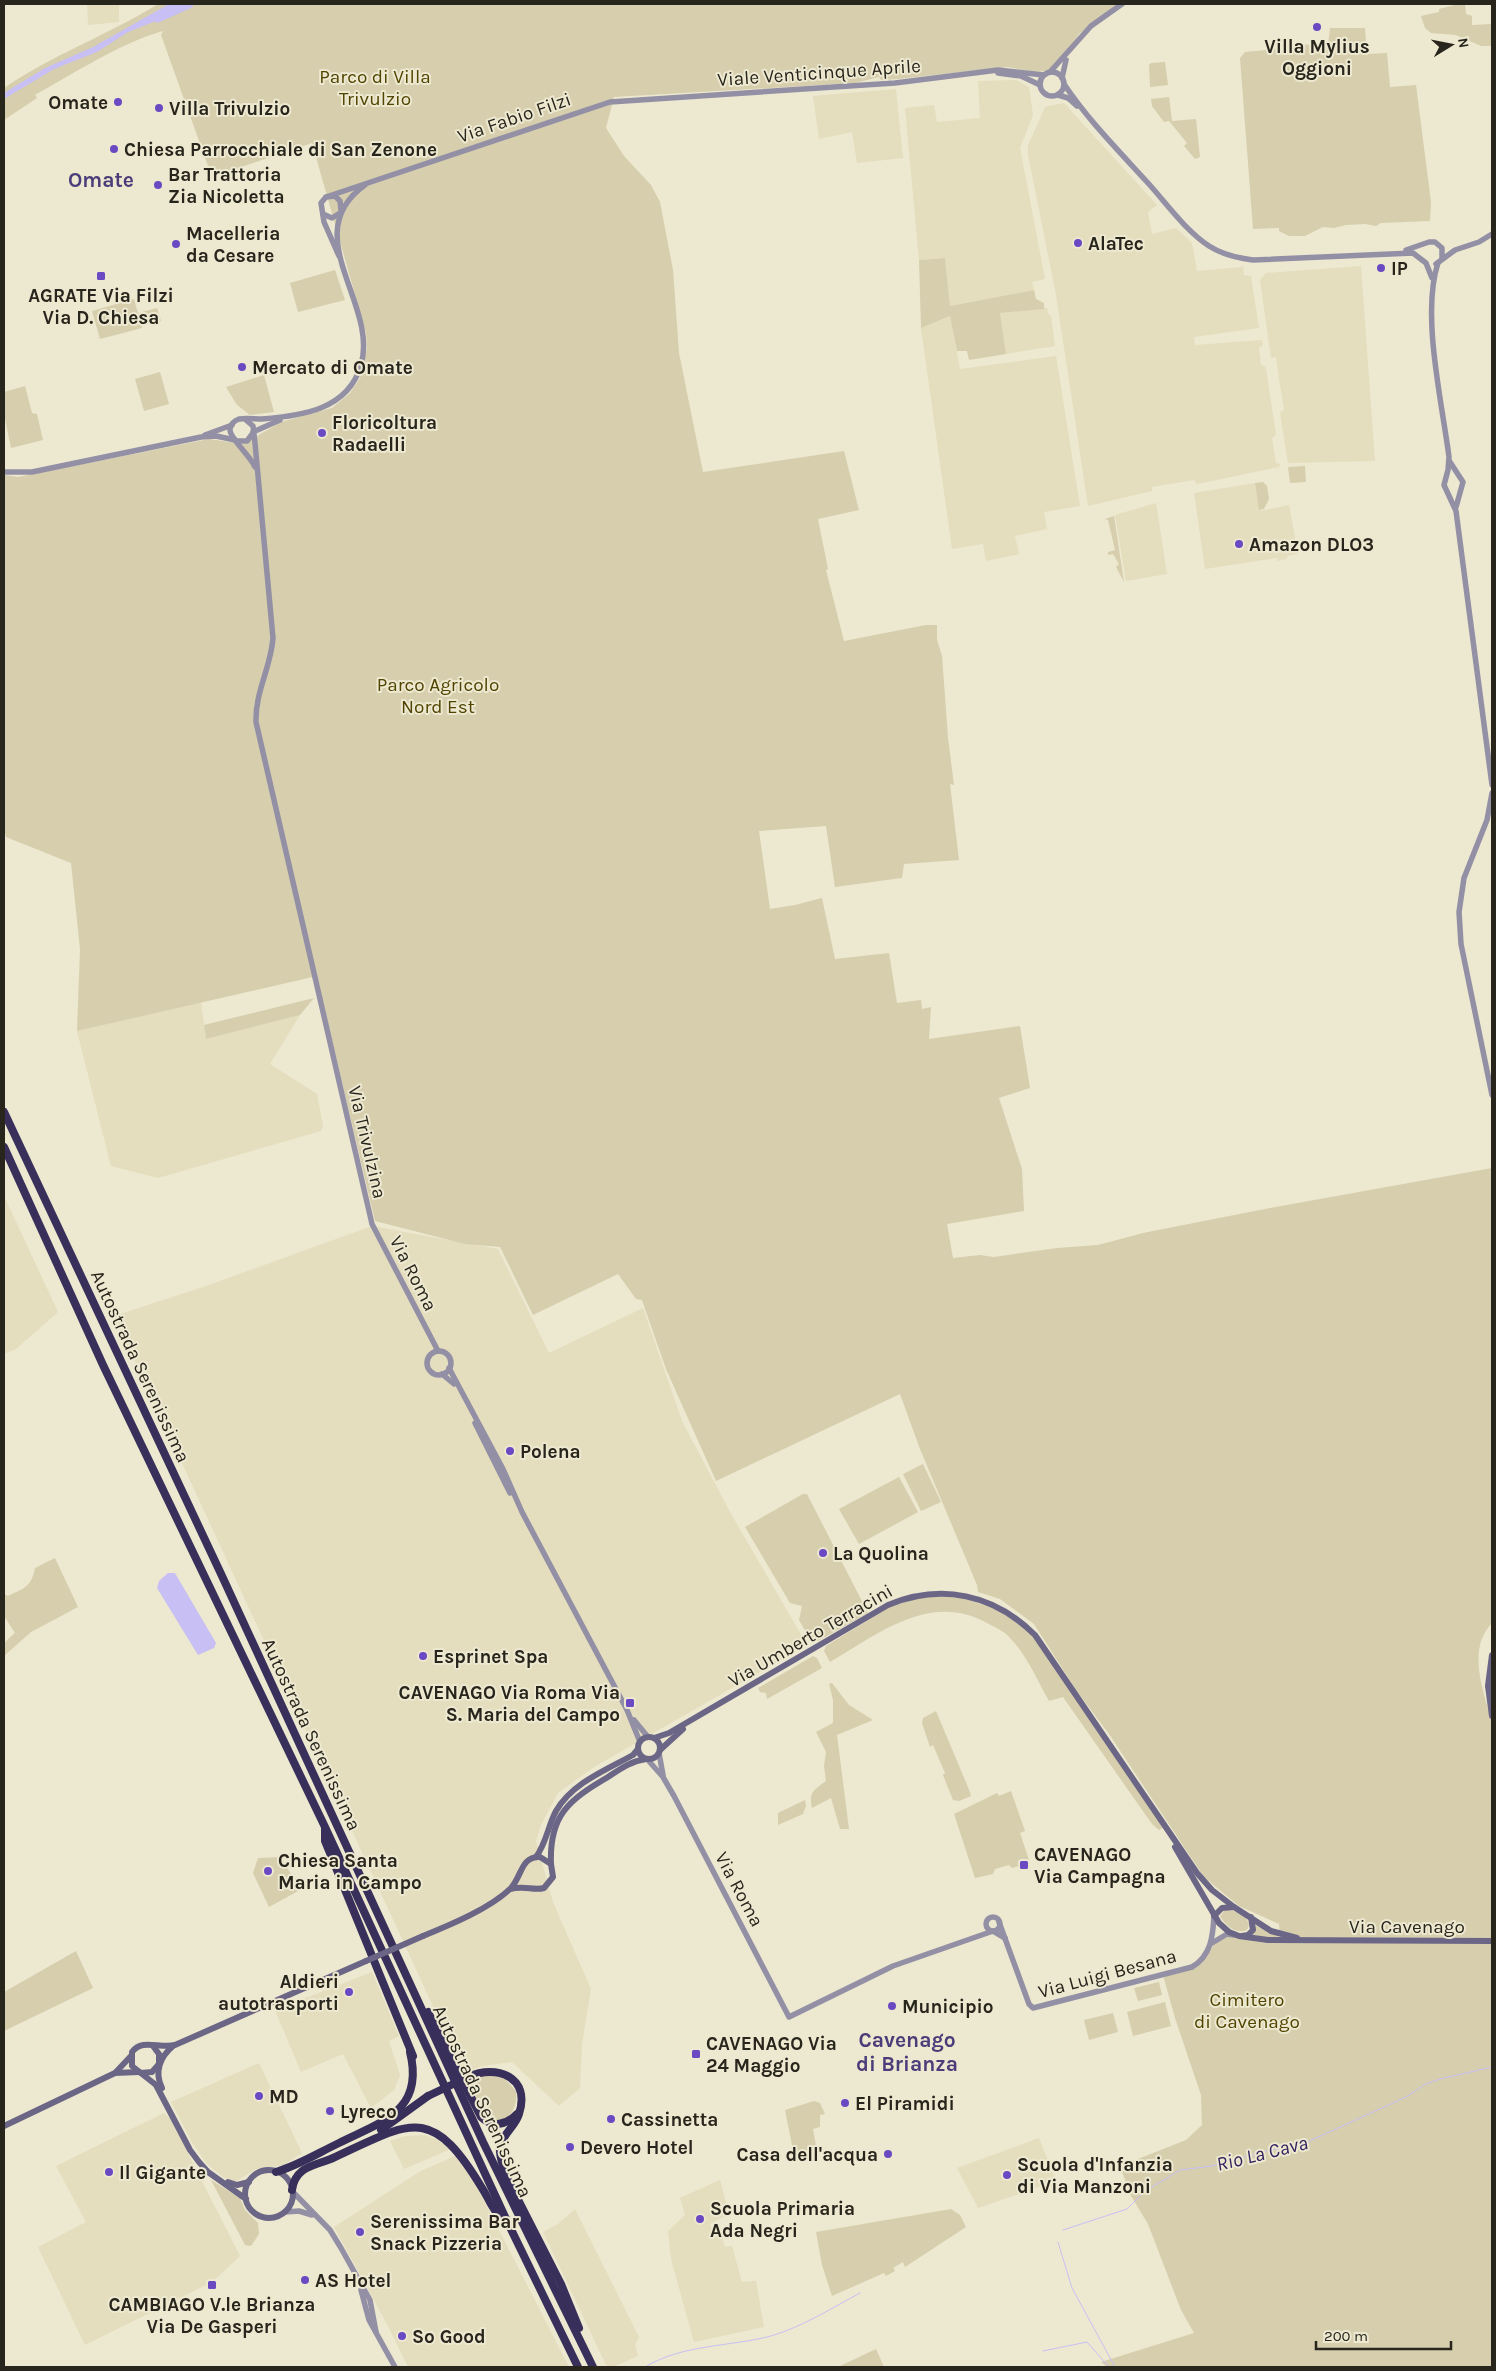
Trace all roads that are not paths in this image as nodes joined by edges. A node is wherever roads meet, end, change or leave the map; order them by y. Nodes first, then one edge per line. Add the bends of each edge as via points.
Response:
1 (1122, 4) edge
2 (1069, 53) junction
3 (978, 73) junction
4 (1047, 74) junction
5 (1063, 81) junction
6 (1040, 85) junction
7 (1058, 95) junction
8 (662, 97) joint
9 (1096, 125) junction
10 (379, 179) junction
11 (326, 197) junction
12 (341, 212) junction
13 (323, 214) junction
14 (1492, 234) edge
15 (1423, 245) junction
16 (1441, 246) junction
17 (1459, 248) junction
18 (1402, 252) junction
19 (1421, 257) junction
20 (1440, 261) junction
21 (342, 262) junction
22 (1426, 263) junction
23 (1432, 279) junction
24 (287, 417) junction
25 (246, 420) junction
26 (232, 425) junction
27 (253, 432) junction
28 (201, 437) junction
29 (236, 441) junction
30 (244, 450) junction
31 (256, 455) junction
32 (1449, 457) junction
33 (4, 472) edge
34 (257, 472) junction
35 (1458, 476) junction
36 (1446, 478) junction
37 (1447, 491) junction
38 (1460, 491) junction
39 (1456, 512) junction
40 (1492, 785) edge
41 (1492, 793) edge
42 (1492, 1095) edge
43 (4, 1112) edge
44 (4, 1147) edge
45 (372, 1224) joint
46 (429, 1336) junction
47 (438, 1351) junction
48 (431, 1354) junction
49 (449, 1368) junction
50 (442, 1374) junction
51 (478, 1430) junction
52 (488, 1440) junction
53 (522, 1512) junction
54 (1492, 1655) edge
55 (627, 1710) junction
56 (699, 1716) junction
57 (1492, 1716) edge
58 (651, 1738) junction
59 (639, 1746) junction
60 (659, 1752) junction
61 (646, 1759) junction
62 (663, 1777) junction
63 (1162, 1819) junction
64 (325, 1827) junction
65 (536, 1857) junction
66 (551, 1864) junction
67 (521, 1875) junction
68 (528, 1886) junction
69 (510, 1889) junction
70 (1234, 1906) junction
71 (1214, 1916) junction
72 (1251, 1918) junction
73 (999, 1922) junction
74 (984, 1929) dead end
75 (993, 1931) junction
76 (980, 1936) junction
77 (1236, 1936) junction
78 (1005, 1938) junction
79 (1308, 1940) junction
80 (1492, 1941) edge
81 (1212, 1943) junction
82 (401, 1966) junction
83 (151, 2045) junction
84 (175, 2045) junction
85 (131, 2056) junction
86 (159, 2064) junction
87 (139, 2072) junction
88 (115, 2073) junction
89 (520, 2108) junction
90 (394, 2122) junction
91 (4, 2126) edge
92 (340, 2142) junction
93 (345, 2152) junction
94 (276, 2172) junction
95 (248, 2182) junction
96 (292, 2190) junction
97 (246, 2199) junction
98 (284, 2212) junction
99 (314, 2216) junction
100 (506, 2219) junction
101 (361, 2287) junction
102 (376, 2332) junction
103 (395, 2367) edge
104 (578, 2367) edge
105 (594, 2367) edge

1 - 2 street via 1091,26
2 - 4 street
2 - 5 street
3 - 4 street, Viale Venticinque Aprile via 1008,70
3 - 6 street, Viale Venticinque Aprile via 1016,75
3 - 8 street, Viale Venticinque Aprile via 852,86
4 - 5 street via 1057,73
4 - 6 street
5 - 7 street
5 - 9 street
6 - 7 street via 1046,95
7 - 9 street via 1068,98
8 - 10 street, Via Fabio Filzi via 596,105
9 - 18 street via 1190,230 1207,245 1225,254 1265,260
10 - 11 street, Via Fabio Filzi
10 - 12 street, Via Fabio Filzi via 358,190
11 - 12 street via 339,199
11 - 13 street via 320,204
12 - 13 street via 332,218
12 - 21 street via 337,235
13 - 21 street
14 - 17 street
15 - 16 street via 1432,241
15 - 18 street
15 - 19 street
16 - 17 street
16 - 20 street
17 - 20 street
18 - 19 street
19 - 22 street
20 - 22 street
20 - 23 street
21 - 24 street via 364,340 360,369 349,389 335,402
22 - 23 street
23 - 32 street via 1432,332
24 - 25 street
24 - 27 street
25 - 26 street via 238,419
25 - 27 street via 252,425
26 - 28 street
26 - 29 street via 230,433
27 - 29 street via 247,441
27 - 31 street, Via Trivulzina
28 - 29 street via 216,436
28 - 33 street via 32,472
29 - 30 street
30 - 31 street
30 - 34 street
31 - 34 street, Via Trivulzina
32 - 35 street
32 - 36 street
34 - 45 street, Via Trivulzina via 273,638 256,702 256,722
35 - 36 street
35 - 38 street via 1463,482
36 - 37 street
37 - 38 street
37 - 39 street
38 - 39 street
39 - 40 street
41 - 42 street via 1488,820 1466,870 1459,912 1461,944
43 - 82 highway, Autostrada Serenissima
44 - 64 highway, Autostrada Serenissima via 103,1365
45 - 46 street, Via Roma
46 - 47 street, Via Roma
46 - 48 street, Via Roma
47 - 48 street
47 - 49 street via 448,1356
48 - 50 street via 429,1368 433,1373
49 - 50 street
49 - 52 street
50 - 51 street via 454,1383
51 - 52 street
51 - 53 street
52 - 53 street
53 - 55 street
54 - 57 main road via 1488,1682
55 - 58 street
55 - 59 street
56 - 58 main road, Via Umberto Terracini via 666,1735
56 - 60 main road, Via Umberto Terracini
56 - 63 main road, Via Umberto Terracini via 888,1605 918,1595 958,1594 994,1604 1019,1619 1035,1635
58 - 59 main road
58 - 60 main road via 659,1743
59 - 61 main road via 640,1756
59 - 65 main road via 630,1756 568,1796 557,1810
60 - 61 main road via 653,1759
60 - 62 street, Via Roma
61 - 62 street, Via Roma
61 - 66 main road via 622,1768 566,1806 554,1832
62 - 76 street, Via Roma via 789,2017 893,1966
63 - 70 main road, Via Umberto Terracini via 1197,1873 1212,1890
63 - 71 main road, Via Umberto Terracini
64 - 92 highway via 325,1841 413,2056 410,2051 413,2067 411,2086 395,2114 375,2127
64 - 100 highway, Autostrada Serenissima
65 - 66 main road
65 - 67 main road via 525,1862
66 - 68 main road via 553,1877 548,1885 540,1889
67 - 68 main road
67 - 69 main road
68 - 69 main road
69 - 84 main road, bridge via 458,1921
70 - 71 main road via 1222,1908
70 - 72 main road, Via Umberto Terracini
71 - 77 main road, Via Umberto Terracini via 1223,1928
71 - 81 street
72 - 77 main road via 1252,1932
72 - 79 main road via 1276,1933
73 - 75 street via 999,1927
73 - 75 street via 994,1917 988,1920 987,1927
73 - 78 street
74 - 76 street
75 - 76 street
75 - 78 street
77 - 79 main road
77 - 81 street via 1227,1934
78 - 81 street, Via Luigi Besana via 1031,2008 1192,1967
79 - 80 main road, Via Cavenago
82 - 89 highway via 434,2022 479,2114 489,2122 502,2124 513,2118
82 - 105 highway, Autostrada Serenissima
83 - 84 main road
83 - 85 main road via 138,2046
83 - 86 main road via 159,2054
84 - 86 main road
85 - 87 main road via 132,2064
85 - 88 main road
86 - 87 main road via 152,2072
86 - 95 main road via 160,2084 199,2158 231,2184
87 - 88 main road
87 - 97 main road via 156,2084 199,2162
88 - 91 main road
89 - 90 highway, bridge via 519,2089 513,2080 504,2074 487,2071 428,2096
89 - 105 highway via 518,2118 503,2138 501,2161 562,2284
90 - 92 highway
90 - 93 highway
92 - 94 highway via 300,2164
93 - 96 highway via 302,2170 296,2176
93 - 100 highway via 400,2128 418,2127 430,2131 457,2149 497,2215
94 - 95 main road via 260,2173
94 - 96 main road via 286,2179
95 - 97 main road
96 - 98 main road via 291,2203
96 - 99 street
97 - 98 main road via 250,2209 262,2217 273,2218
98 - 99 street via 299,2210
99 - 101 street via 330,2230
100 - 104 highway, Autostrada Serenissima
101 - 102 street via 369,2320
101 - 102 street via 370,2300
102 - 103 street

